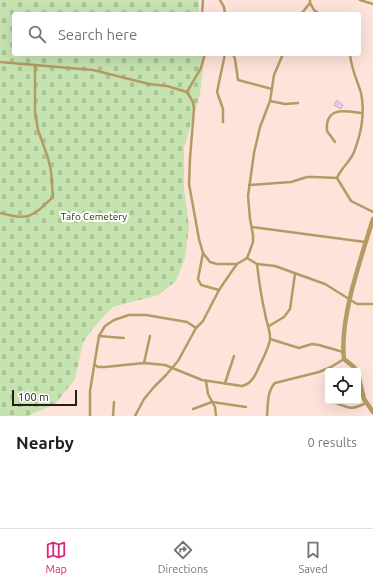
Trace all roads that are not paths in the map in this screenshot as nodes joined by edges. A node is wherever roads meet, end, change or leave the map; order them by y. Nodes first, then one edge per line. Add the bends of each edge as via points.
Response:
1 (203, 0) edge
2 (220, 0) edge
3 (360, 0) edge
4 (310, 2) edge
5 (373, 4) edge
6 (202, 12) edge
7 (225, 12) edge
8 (302, 12) edge
9 (317, 12) edge
10 (204, 56) edge
11 (225, 56) edge
12 (234, 56) edge
13 (282, 56) edge
14 (350, 56) edge
15 (0, 62) edge
16 (35, 66) junction
17 (272, 89) junction
18 (187, 92) junction
19 (270, 101) junction
20 (298, 103) dead end
21 (362, 113) junction
22 (223, 122) dead end
23 (335, 142) dead end
24 (337, 178) junction
25 (249, 185) junction
26 (373, 212) edge
27 (0, 213) edge
28 (373, 219) edge
29 (252, 227) junction
30 (366, 242) junction
31 (204, 253) junction
32 (247, 258) junction
33 (237, 264) junction
34 (257, 264) junction
35 (295, 274) junction
36 (219, 290) junction
37 (350, 300) junction
38 (373, 304) edge
39 (269, 326) junction
40 (196, 328) junction
41 (99, 336) junction
42 (150, 336) dead end
43 (124, 338) dead end
44 (270, 339) junction
45 (343, 352) junction
46 (234, 356) dead end
47 (344, 359) junction
48 (144, 363) junction
49 (95, 365) junction
50 (173, 368) junction
51 (354, 368) edge
52 (206, 381) junction
53 (225, 383) junction
54 (361, 386) edge
55 (114, 402) dead end
56 (212, 402) junction
57 (367, 403) junction
58 (337, 404) edge
59 (246, 408) dead end
60 (192, 409) dead end
61 (373, 412) edge
62 (90, 416) edge
63 (113, 416) edge
64 (135, 416) edge
65 (216, 416) edge
66 (267, 416) edge

1 - 6 lane
2 - 7 lane
3 - 5 lane
4 - 8 lane
4 - 9 lane
10 - 18 lane via 201,68
11 - 22 lane via 217,92 223,109
12 - 17 lane via 238,80
13 - 17 lane via 274,75
14 - 21 lane via 360,93
15 - 16 lane
16 - 18 lane via 94,70
16 - 27 lane via 35,112 51,171 53,197 28,217
17 - 19 lane
18 - 31 lane via 194,109 189,184
19 - 20 lane
19 - 25 lane via 256,141
21 - 23 lane via 339,111 331,116 327,131
21 - 24 lane via 353,152
24 - 25 lane via 307,177 291,182
24 - 26 lane via 351,201
25 - 29 lane via 248,201
28 - 30 street
29 - 30 lane
29 - 32 lane via 253,242
30 - 37 street
31 - 33 lane via 210,262
31 - 36 lane via 199,283
32 - 33 lane
32 - 34 lane
33 - 36 lane
34 - 35 lane via 274,266
34 - 39 lane
35 - 37 lane via 325,284
35 - 39 lane via 290,309 284,317
36 - 40 lane via 203,321
37 - 38 lane via 358,304
37 - 45 street
39 - 44 lane
40 - 41 lane via 186,322 169,318 146,314 129,315 114,320
40 - 50 lane
41 - 43 lane
41 - 49 lane
42 - 48 lane
44 - 45 lane via 299,348 312,344
44 - 53 lane via 250,382 242,386
45 - 47 street
46 - 53 lane
47 - 51 street
47 - 66 lane via 319,372 275,383 271,387
48 - 49 lane via 105,367
48 - 50 lane
49 - 62 lane via 90,391
50 - 52 lane
50 - 64 lane via 144,399
52 - 53 lane
52 - 56 lane
54 - 57 street
55 - 63 lane
56 - 59 lane
56 - 60 lane
56 - 65 lane
57 - 58 lane via 348,408
57 - 61 street

